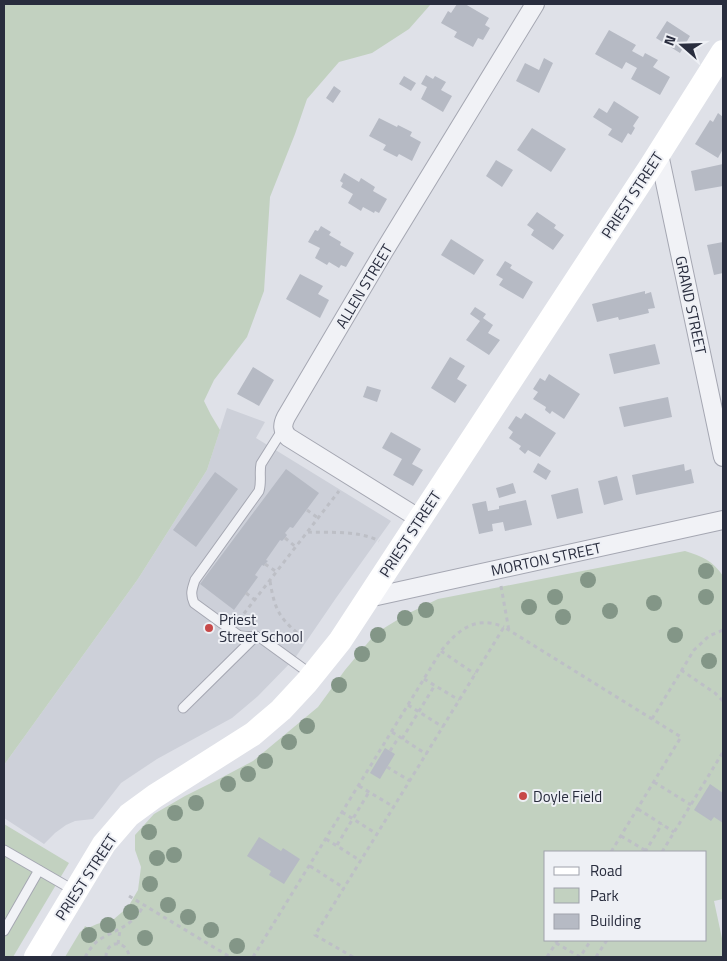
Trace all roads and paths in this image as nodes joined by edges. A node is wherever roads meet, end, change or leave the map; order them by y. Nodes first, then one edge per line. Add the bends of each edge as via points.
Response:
1 (535, 4) edge
2 (723, 52) edge
3 (659, 154) junction
4 (283, 428) junction
5 (723, 457) edge
6 (351, 476) junction
7 (307, 510) dead end
8 (318, 518) junction
9 (420, 519) junction
10 (723, 520) edge
11 (307, 532) junction
12 (284, 538) dead end
13 (379, 541) dead end
14 (296, 547) junction
15 (266, 564) dead end
16 (277, 572) junction
17 (270, 580) junction
18 (501, 586) dead end
19 (246, 593) dead end
20 (368, 598) junction
21 (255, 600) junction
22 (504, 627) junction
23 (723, 630) edge
24 (231, 631) junction
25 (509, 631) junction
26 (256, 636) junction
27 (306, 640) dead end
28 (440, 651) junction
29 (681, 670) junction
30 (475, 674) junction
31 (313, 675) junction
32 (424, 679) junction
33 (434, 685) junction
34 (459, 700) junction
35 (723, 701) edge
36 (408, 705) junction
37 (183, 708) dead end
38 (418, 712) junction
39 (652, 719) junction
40 (443, 727) junction
41 (392, 732) junction
42 (400, 738) junction
43 (384, 745) junction
44 (723, 752) edge
45 (426, 754) junction
46 (388, 767) dead end
47 (410, 781) junction
48 (654, 782) junction
49 (359, 786) junction
50 (369, 792) junction
51 (691, 805) junction
52 (394, 807) junction
53 (638, 809) junction
54 (342, 812) junction
55 (353, 818) junction
56 (662, 824) junction
57 (674, 832) junction
58 (377, 834) junction
59 (621, 836) junction
60 (326, 838) junction
61 (336, 845) junction
62 (4, 850) edge
63 (612, 851) edge
64 (644, 851) edge
65 (647, 851) edge
66 (663, 851) edge
67 (360, 861) junction
68 (310, 866) junction
69 (38, 870) junction
70 (344, 888) junction
71 (76, 892) junction
72 (129, 896) dead end
73 (144, 905) junction
74 (120, 930) junction
75 (4, 931) edge
76 (557, 941) edge
77 (590, 941) edge
78 (606, 941) edge
79 (118, 944) junction
80 (36, 957) edge
81 (85, 957) edge
82 (106, 957) edge
83 (129, 957) edge
84 (230, 957) edge
85 (253, 957) edge
86 (353, 957) edge
87 (547, 957) edge
88 (596, 957) edge

1 - 4 street, ALLEN STREET via 384,251 286,417
2 - 3 main road, PRIEST STREET
3 - 5 street, GRAND STREET
3 - 9 main road, PRIEST STREET
4 - 6 street via 288,437
4 - 24 lane via 261,464 259,491 192,588 194,603
6 - 8 path
6 - 9 street
7 - 8 path
8 - 11 path
9 - 20 main road, PRIEST STREET
10 - 20 street, MORTON STREET
11 - 13 path via 363,534
11 - 14 path
12 - 14 path
14 - 16 path
15 - 16 path
16 - 17 path
17 - 21 path
17 - 27 path via 280,616
18 - 25 path
19 - 21 path
20 - 31 main road, PRIEST STREET
21 - 24 path
22 - 25 path
22 - 28 path via 490,623 468,626
22 - 30 path
23 - 29 path via 700,643
24 - 26 lane via 243,637
25 - 39 path
26 - 31 lane
26 - 37 lane
28 - 30 path
28 - 32 path
29 - 35 path
29 - 39 path
30 - 34 path
31 - 71 main road, PRIEST STREET via 281,710 253,734 129,815 104,844
32 - 33 path
32 - 36 path
33 - 34 path
33 - 38 path
34 - 40 path
36 - 38 path
36 - 41 path
38 - 40 path
38 - 42 path
39 - 48 path via 681,737
40 - 45 path
41 - 42 path
41 - 43 path
42 - 43 path via 390,750
42 - 45 path
43 - 49 path
44 - 51 path
45 - 47 path
46 - 47 path
47 - 52 path
48 - 51 path
48 - 53 path
49 - 50 path
49 - 54 path
50 - 52 path
50 - 55 path
51 - 57 path
52 - 58 path
53 - 56 path
53 - 59 path
54 - 55 path
54 - 60 path
55 - 58 path
55 - 61 path
56 - 57 path
56 - 65 path
57 - 66 path
58 - 67 path
59 - 63 path
59 - 64 path
60 - 61 path
60 - 68 path
61 - 67 path
62 - 69 lane
67 - 70 path
68 - 70 path
68 - 85 path
69 - 71 lane
69 - 75 lane
70 - 86 path via 315,934
71 - 80 main road, PRIEST STREET
72 - 73 path
73 - 74 path via 136,917
73 - 84 path
74 - 79 path
74 - 81 path via 99,940
76 - 77 path via 580,957
76 - 87 path
78 - 88 path
79 - 82 path via 108,948
79 - 83 path via 127,949

